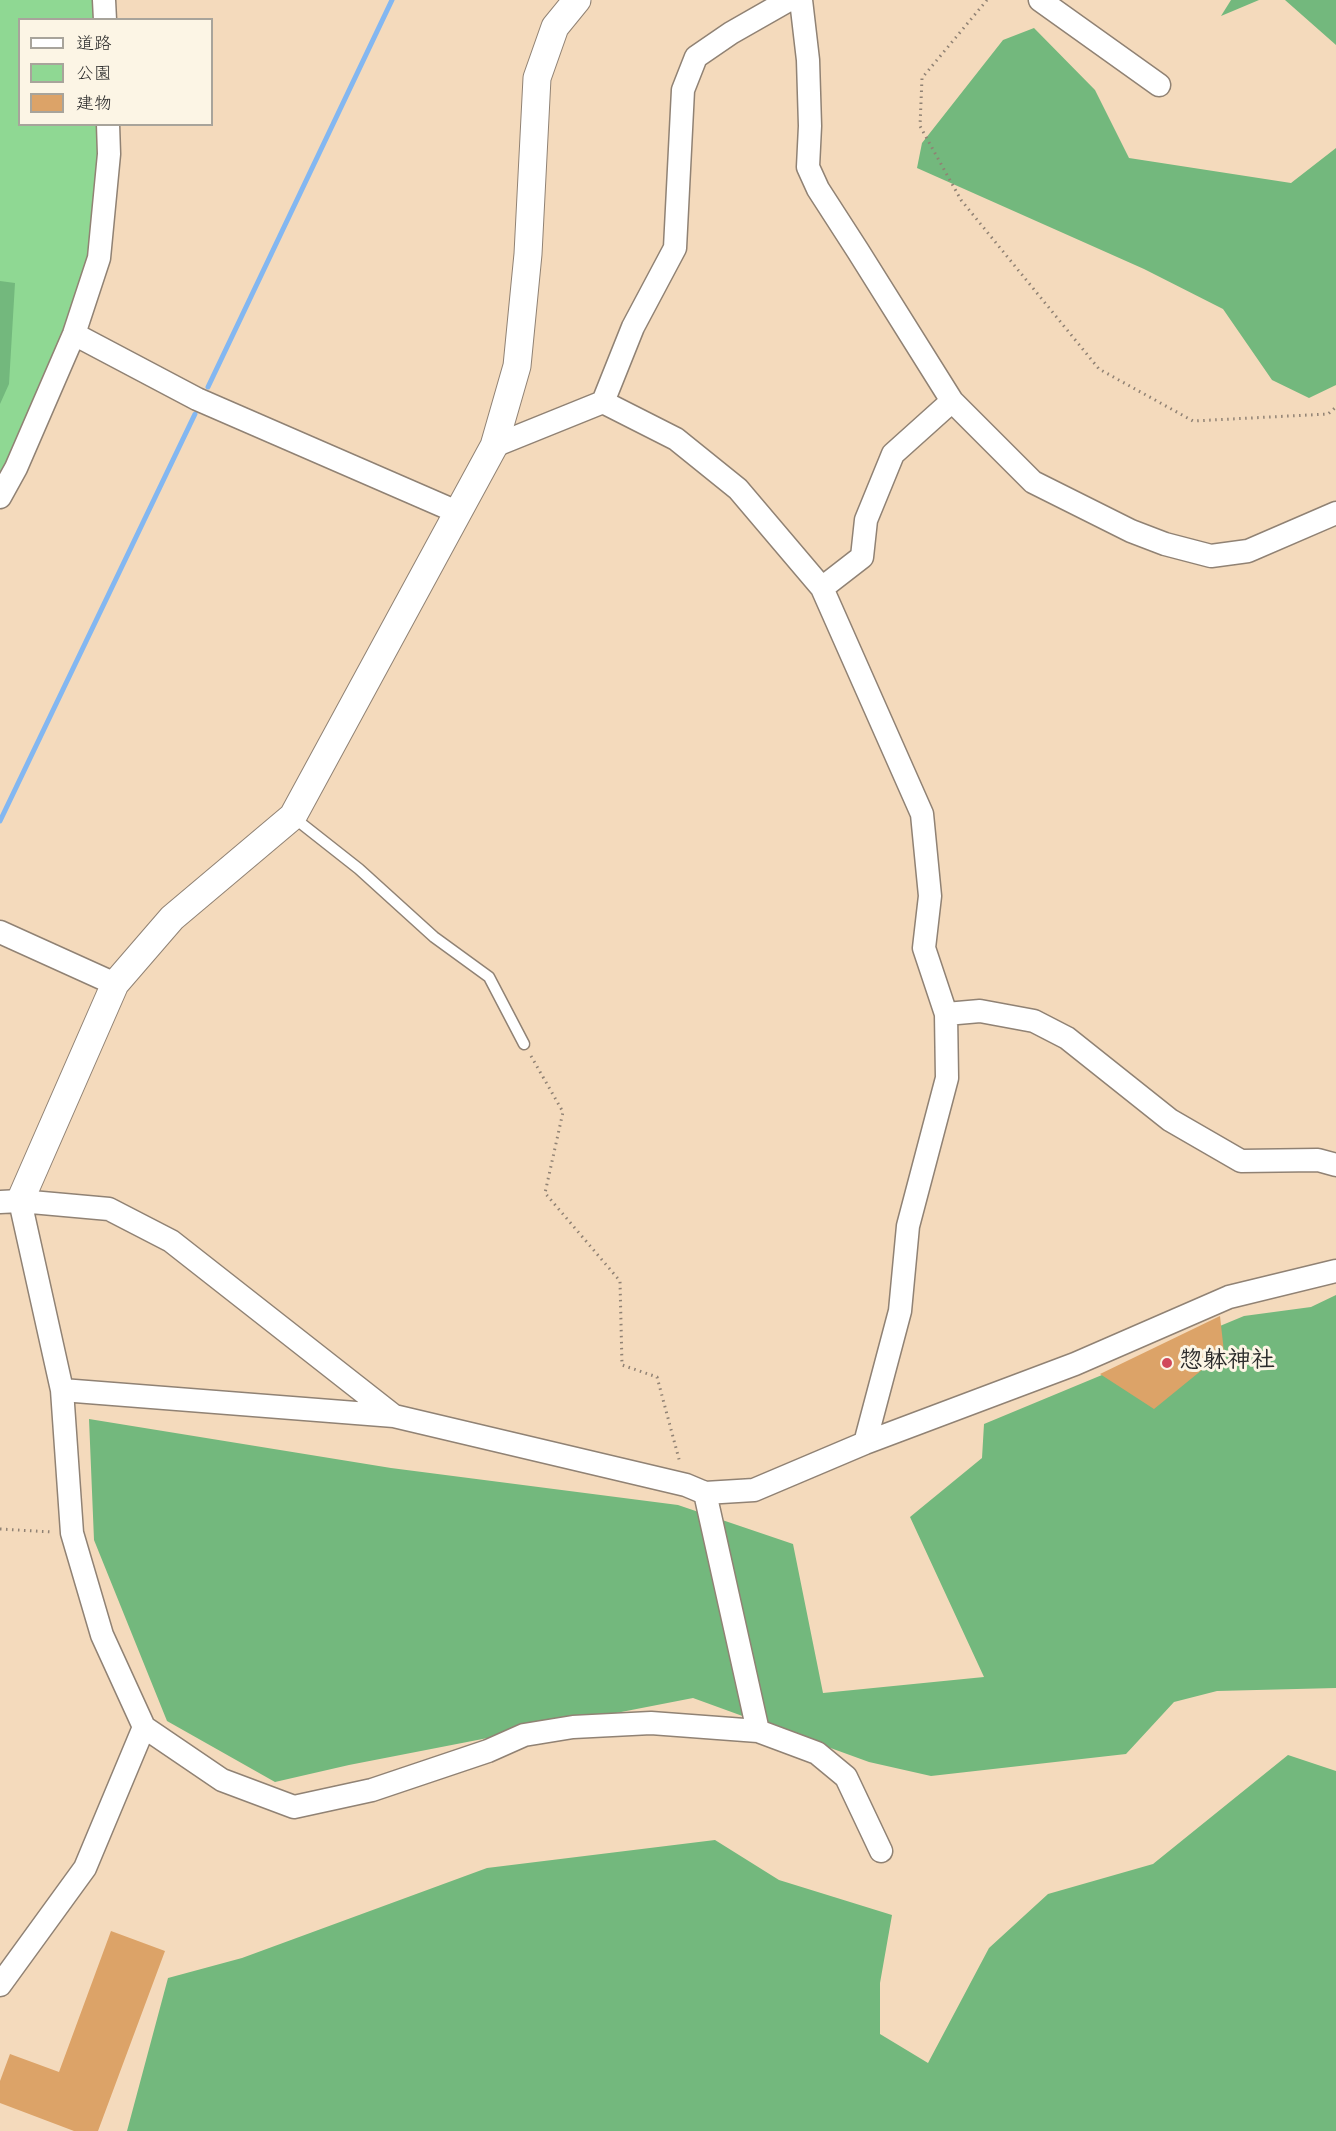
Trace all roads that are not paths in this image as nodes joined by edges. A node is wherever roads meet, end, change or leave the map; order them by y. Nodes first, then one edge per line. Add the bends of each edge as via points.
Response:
1 (104, 0) edge
2 (577, 0) edge
3 (789, 0) edge
4 (801, 0) edge
5 (1040, 0) edge
6 (105, 18) edge
7 (1159, 85) dead end
8 (108, 126) edge
9 (74, 334) junction
10 (952, 401) junction
11 (603, 402) junction
12 (494, 446) junction
13 (0, 497) edge
14 (456, 512) junction
15 (1336, 513) edge
16 (822, 588) junction
17 (293, 816) junction
18 (0, 932) edge
19 (115, 984) junction
20 (946, 1014) junction
21 (524, 1044) road end
22 (1336, 1165) edge
23 (10, 1201) edge
24 (1336, 1271) edge
25 (62, 1390) junction
26 (394, 1416) junction
27 (865, 1443) junction
28 (696, 1489) junction
29 (144, 1727) junction
30 (758, 1731) junction
31 (881, 1851) dead end
32 (0, 1985) edge

1 - 6 street
2 - 12 street via 555,27 537,78 528,254 517,366
3 - 11 street via 696,57 683,90 675,248 633,327
4 - 10 street via 808,60 808,167 818,189
5 - 7 street
8 - 9 street via 99,258
9 - 13 street
9 - 14 street via 197,399
10 - 15 street via 1033,482 1165,544 1211,556 1248,551
10 - 16 street via 893,454 866,520 862,557
11 - 12 street
11 - 16 street via 676,439 738,489
12 - 14 street
14 - 17 street
16 - 20 street via 922,813 930,896 924,948
17 - 19 street via 172,918
17 - 21 lane via 434,937 489,977
18 - 19 street
19 - 23 street
20 - 22 street via 980,1011 1034,1021 1066,1038 1170,1120 1241,1161 1318,1160
20 - 27 street via 947,1078 908,1226 900,1311
23 - 25 street
23 - 26 street via 109,1209 171,1241
24 - 27 street via 1229,1297 1075,1364
25 - 26 street
25 - 29 street via 72,1533 102,1635
26 - 28 street
27 - 28 street via 754,1490
28 - 30 street
29 - 30 street via 222,1780 294,1807 372,1790 524,1735 573,1727 651,1723
29 - 32 street via 85,1868
30 - 31 street via 817,1753 846,1777

